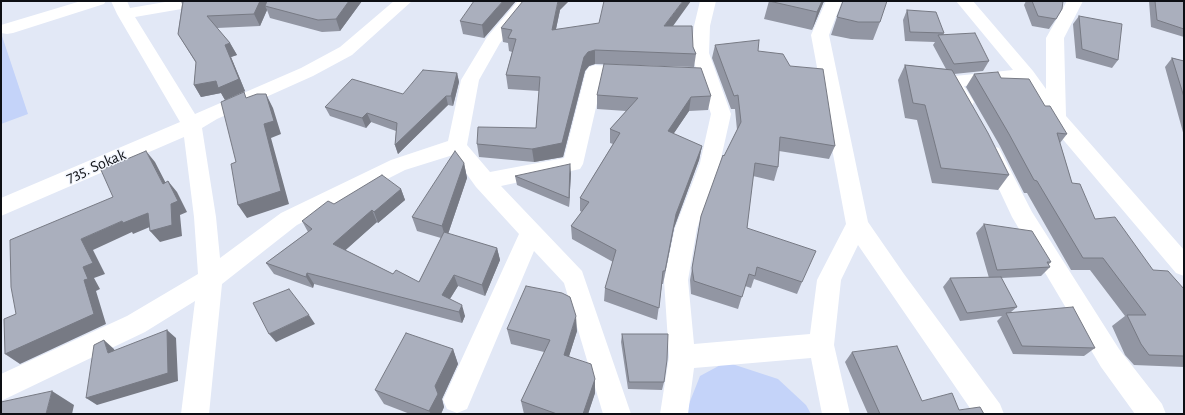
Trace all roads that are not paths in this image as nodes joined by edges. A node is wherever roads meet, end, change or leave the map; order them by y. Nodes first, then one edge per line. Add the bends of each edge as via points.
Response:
1 (98, 1) edge
2 (199, 1) edge
3 (404, 1) edge
4 (527, 1) edge
5 (708, 1) edge
6 (834, 1) edge
7 (964, 1) edge
8 (1075, 1) edge
9 (122, 8) edge
10 (6, 29) dead end
11 (647, 73) edge
12 (685, 74) edge
13 (708, 75) junction
14 (1027, 75) junction
15 (1056, 118) junction
16 (192, 125) junction
17 (457, 146) junction
18 (484, 181) junction
19 (1, 207) edge
20 (857, 224) junction
21 (531, 232) junction
22 (1184, 266) edge
23 (210, 279) junction
24 (821, 344) junction
25 (682, 356) junction
26 (1, 388) edge
27 (457, 400) dead end
28 (195, 414) edge
29 (617, 414) edge
30 (674, 414) edge
31 (836, 414) edge
32 (990, 414) edge
33 (1152, 414) edge

1 - 10 street
2 - 9 street
3 - 16 street, 735. Sokak via 346,51 307,72 210,114
4 - 17 street via 494,42 470,80
5 - 13 street via 702,26 700,53
6 - 20 street via 820,35
7 - 14 street
8 - 15 street via 1055,38
9 - 16 street
11 - 18 street via 594,71 573,164
12 - 13 street
13 - 25 street via 721,114 710,163 686,228 676,280
14 - 15 street
14 - 33 street via 952,80 1023,217 1110,358
15 - 22 street
16 - 19 street, 735. Sokak
16 - 23 street via 205,216
17 - 18 street
17 - 23 street via 398,165 289,219
18 - 21 street
20 - 24 street via 829,280
20 - 32 street
21 - 27 street
21 - 29 street via 574,278
23 - 26 street via 136,324
23 - 28 street
24 - 25 street
24 - 31 street
25 - 30 street

